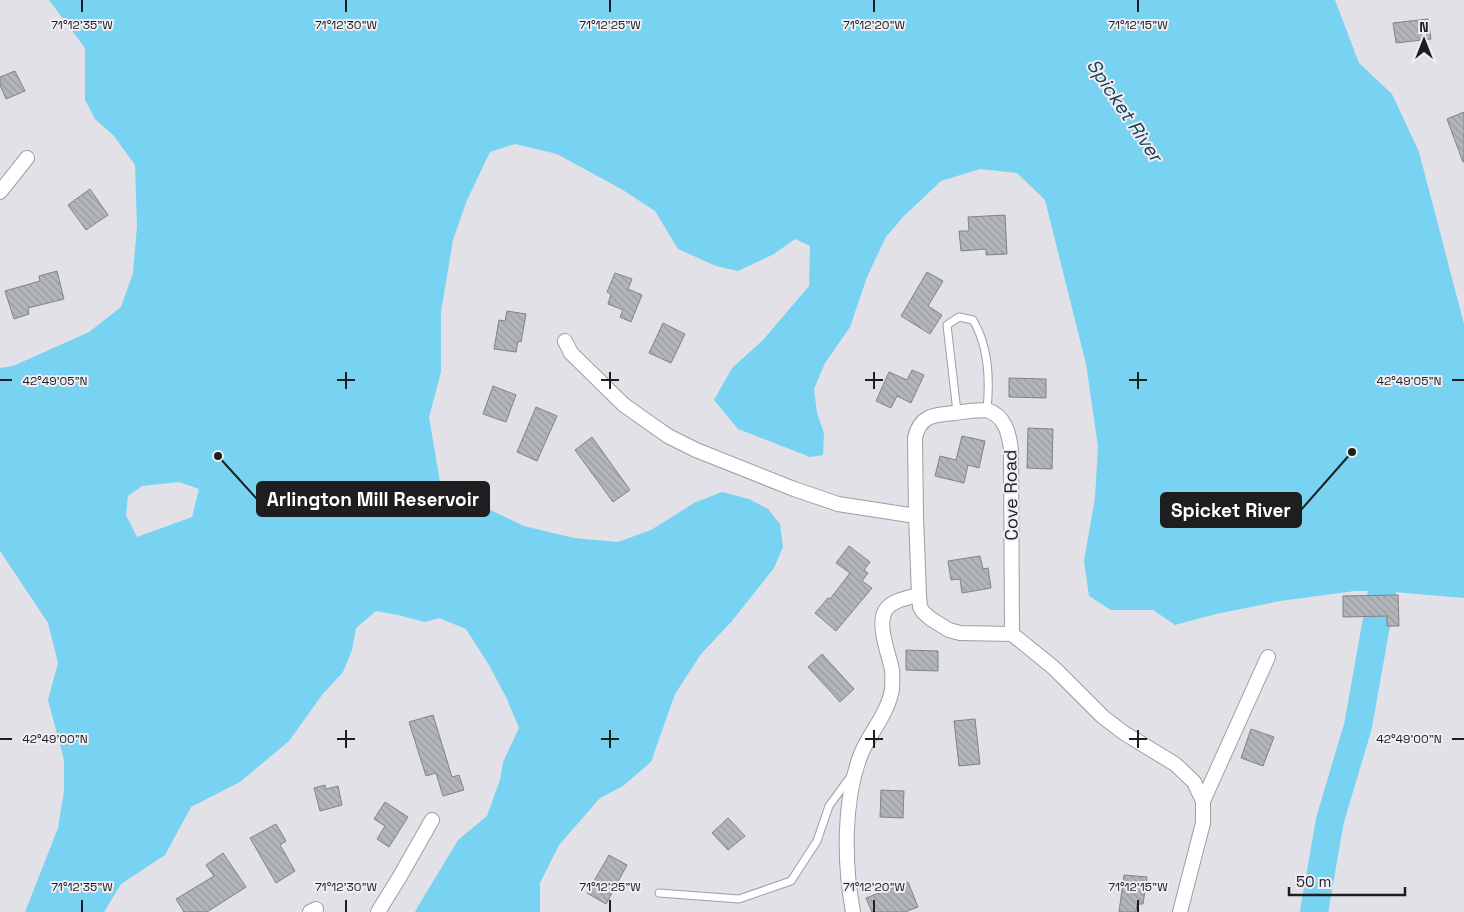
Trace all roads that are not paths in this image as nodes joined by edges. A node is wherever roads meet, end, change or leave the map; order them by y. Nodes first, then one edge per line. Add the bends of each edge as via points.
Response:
1 (27, 158) dead end
2 (0, 192) edge
3 (568, 347) dead end
4 (987, 410) junction
5 (956, 412) junction
6 (916, 516) junction
7 (918, 595) junction
8 (1012, 634) junction
9 (1268, 657) dead end
10 (856, 770) junction
11 (1203, 801) junction
12 (432, 820) dead end
13 (659, 893) dead end
14 (378, 912) edge
15 (853, 912) edge
16 (1180, 912) edge

1 - 2 street
3 - 6 street via 624,405 668,436 696,450 838,504
4 - 5 street
4 - 5 lane via 986,352 973,320 959,317 947,325
4 - 8 street, Cove Road via 994,412 1005,425 1011,450
5 - 6 street via 928,417 917,430
6 - 7 street
7 - 8 street via 923,612 949,630
7 - 10 street via 894,602 885,611 883,634 892,672 892,687 889,702
8 - 11 street via 1054,668 1104,717 1175,764 1194,782
9 - 11 street
10 - 13 lane via 829,806 817,841 791,882 739,899
10 - 15 street via 847,842
11 - 16 street via 1203,823
12 - 14 street

